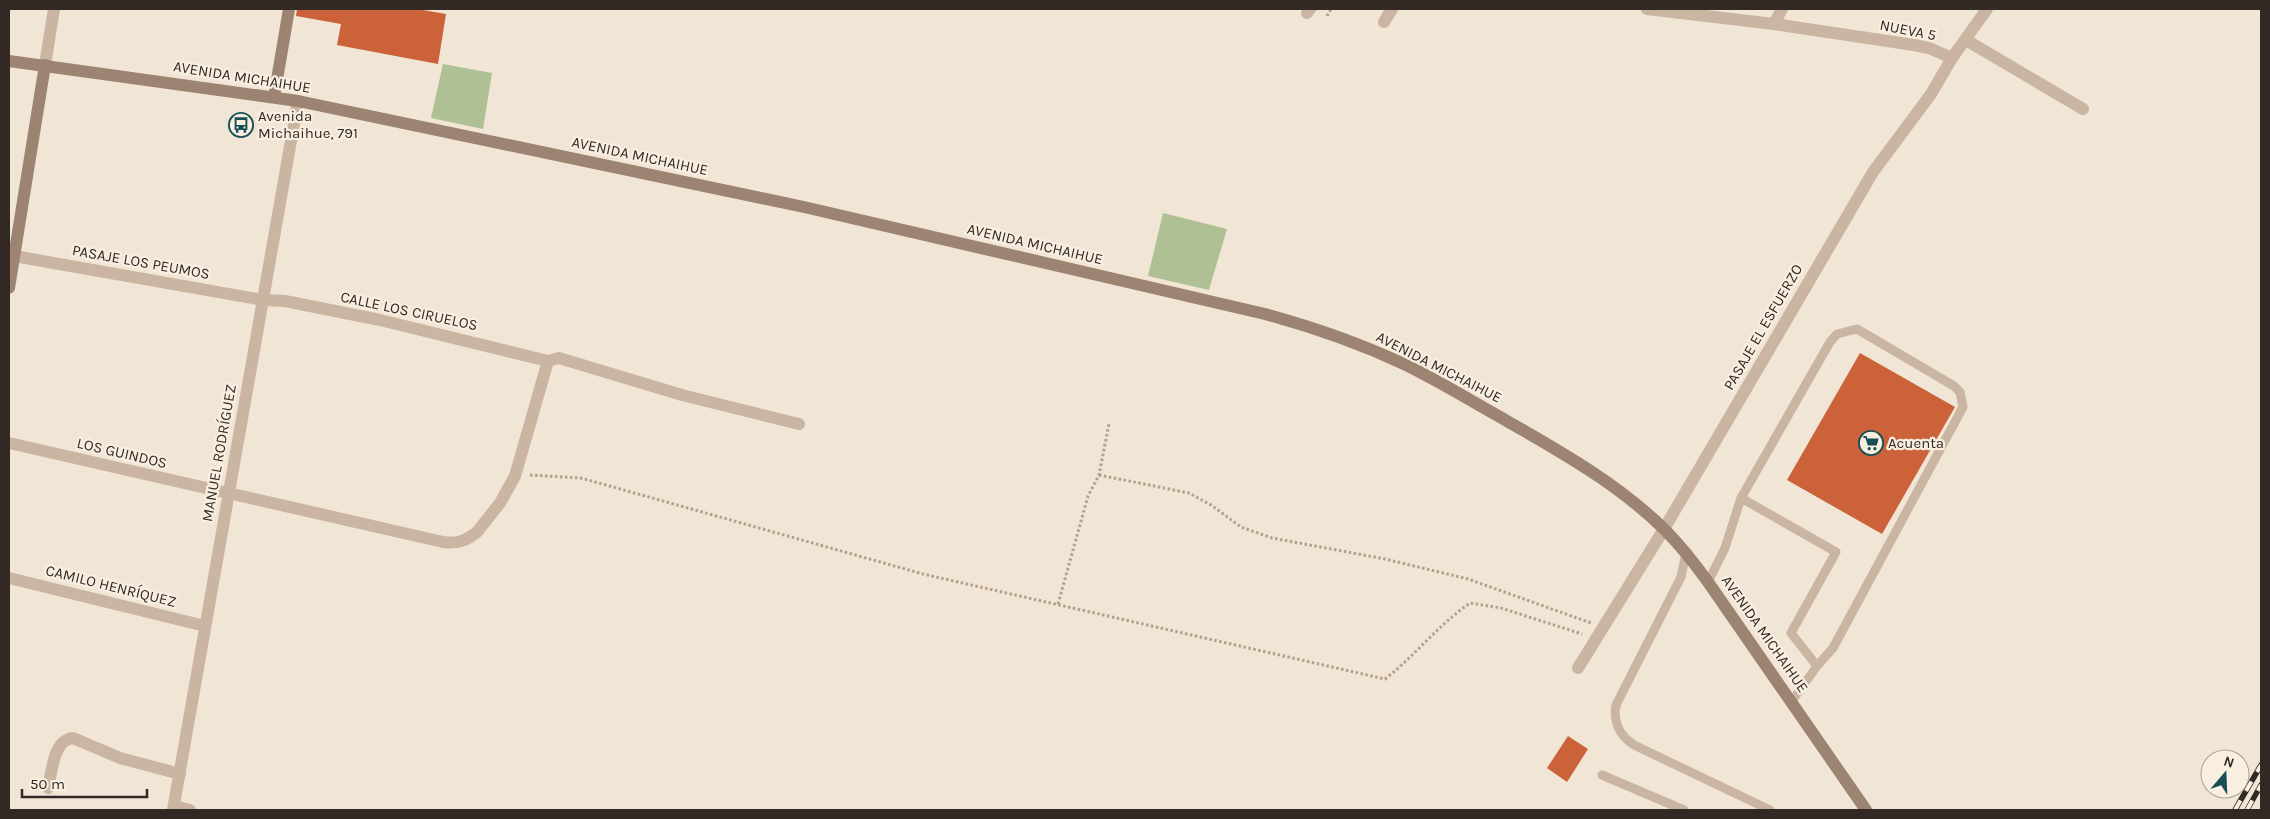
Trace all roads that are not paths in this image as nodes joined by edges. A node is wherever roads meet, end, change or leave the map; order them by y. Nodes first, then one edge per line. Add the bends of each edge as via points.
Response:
1 (54, 9) edge
2 (289, 9) edge
3 (1392, 9) edge
4 (1647, 9) edge
5 (1782, 9) edge
6 (1987, 9) edge
7 (1384, 22) dead end
8 (1774, 24) junction
9 (1966, 40) junction
10 (1952, 58) junction
11 (9, 61) edge
12 (45, 65) junction
13 (274, 97) junction
14 (298, 101) junction
15 (2083, 109) dead end
16 (14, 256) junction
17 (9, 288) edge
18 (262, 300) junction
19 (548, 361) junction
20 (799, 424) dead end
21 (9, 443) edge
22 (228, 494) junction
23 (1741, 498) junction
24 (1664, 529) junction
25 (1686, 553) junction
26 (9, 578) edge
27 (1708, 582) junction
28 (205, 626) junction
29 (1817, 666) junction
30 (1578, 668) dead end
31 (1792, 701) junction
32 (180, 774) junction
33 (1602, 775) dead end
34 (48, 788) dead end
35 (174, 808) edge
36 (190, 810) edge
37 (1684, 810) edge
38 (1770, 810) edge
39 (1866, 810) edge

1 - 12 street
2 - 13 street
3 - 7 street
4 - 8 street, NUEVA 5
5 - 8 street
6 - 9 street, PASAJE EL ESFUERZO
8 - 10 street, NUEVA 5 via 1929,48
9 - 10 street, PASAJE EL ESFUERZO
9 - 15 street
10 - 24 street, PASAJE EL ESFUERZO via 1931,94 1873,172
11 - 12 street, AVENIDA MICHAIHUE
12 - 13 street, AVENIDA MICHAIHUE
12 - 16 street
13 - 14 street, AVENIDA MICHAIHUE
14 - 18 street, MANUEL RODRÍGUEZ
14 - 24 street, AVENIDA MICHAIHUE via 804,207 1303,325 1377,352 1439,382 1584,467
16 - 17 street
16 - 18 street, PASAJE LOS PEUMOS
18 - 19 street, CALLE LOS CIRUELOS via 285,301 380,320
18 - 22 street, MANUEL RODRÍGUEZ
19 - 20 street, CALLE LOS CIRUELOS via 559,358 682,395
19 - 22 street, LOS GUINDOS via 515,476 500,503 471,538 456,543 434,540
21 - 22 street, LOS GUINDOS
22 - 28 street, MANUEL RODRÍGUEZ
23 - 27 lane via 1725,548
23 - 29 lane via 1836,552 1791,633
23 - 29 lane via 1837,334 1857,329 1960,392 1963,407 1833,648
24 - 25 street, AVENIDA MICHAIHUE
24 - 30 street, PASAJE EL ESFUERZO
25 - 27 street, AVENIDA MICHAIHUE
25 - 38 lane via 1676,589 1616,705 1617,725 1620,734 1634,745
26 - 28 street, CAMILO HENRÍQUEZ
27 - 31 street, AVENIDA MICHAIHUE
28 - 32 street, MANUEL RODRÍGUEZ
29 - 31 lane
31 - 39 street, AVENIDA MICHAIHUE
32 - 34 street via 120,758 67,738 60,744
32 - 35 street, MANUEL RODRÍGUEZ
33 - 37 lane
35 - 36 street

